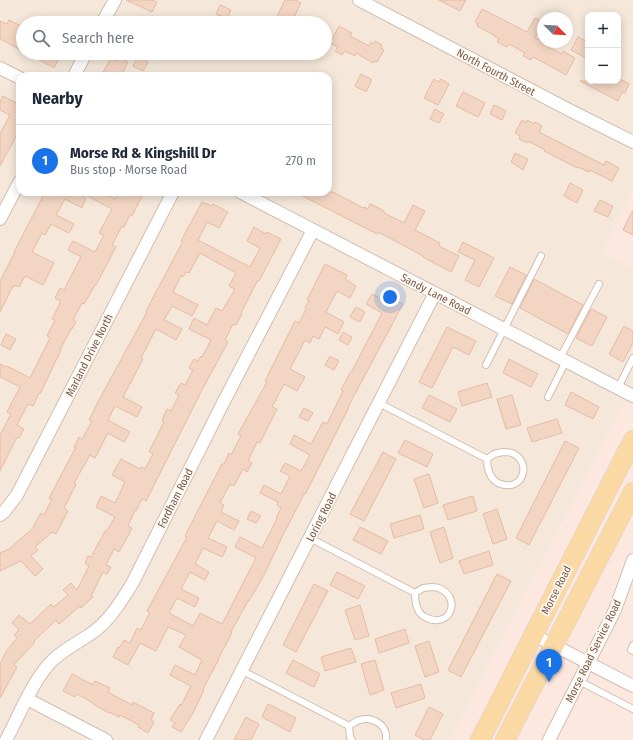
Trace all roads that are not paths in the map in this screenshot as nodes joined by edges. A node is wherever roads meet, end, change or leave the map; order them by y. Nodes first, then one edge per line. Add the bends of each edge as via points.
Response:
1 (115, 0) edge
2 (359, 0) edge
3 (106, 16) edge
4 (82, 60) edge
5 (0, 68) edge
6 (76, 72) edge
7 (16, 76) edge
8 (633, 142) edge
9 (16, 189) edge
10 (171, 196) edge
11 (248, 196) edge
12 (0, 219) edge
13 (313, 230) junction
14 (541, 256) dead end
15 (599, 284) dead end
16 (436, 293) junction
17 (504, 329) junction
18 (633, 358) edge
19 (563, 360) junction
20 (486, 365) dead end
21 (618, 388) junction
22 (633, 396) edge
23 (548, 398) dead end
24 (379, 403) junction
25 (633, 440) edge
26 (487, 459) junction
27 (633, 492) edge
28 (0, 515) edge
29 (310, 538) junction
30 (633, 560) edge
31 (415, 593) junction
32 (534, 635) junction
33 (554, 645) junction
34 (633, 645) edge
35 (633, 651) edge
36 (588, 662) junction
37 (241, 670) junction
38 (579, 681) junction
39 (633, 686) edge
40 (27, 699) junction
41 (633, 709) edge
42 (349, 726) junction
43 (6, 740) edge
44 (106, 740) edge
45 (206, 740) edge
46 (352, 740) edge
47 (386, 740) edge
48 (480, 740) edge
49 (506, 740) edge
50 (549, 740) edge

1 - 3 street
2 - 8 street, North Fourth Street
4 - 6 street
5 - 7 street
9 - 12 street
10 - 28 street, Marland Drive North via 17,495
11 - 13 street, Sandy Lane Road
13 - 16 street, Sandy Lane Road
13 - 40 street, Fordham Road via 120,604 107,620 53,660
14 - 17 lane
15 - 19 lane
16 - 17 street, Sandy Lane Road
16 - 24 street, Loring Road
17 - 19 street, Sandy Lane Road
17 - 20 lane
18 - 21 lane
19 - 21 street, Sandy Lane Road
19 - 23 lane
21 - 22 street, Sandy Lane Road
24 - 26 lane
24 - 29 street, Loring Road
25 - 32 main road, Morse Road
26 - 26 lane via 487,470 498,483 512,486 522,476 524,467 513,453 494,454
27 - 33 main road
29 - 31 lane
29 - 37 street, Loring Road
30 - 36 street, Morse Road Service Road via 615,610
31 - 31 lane via 415,604 421,615 430,620 438,622 450,612 450,596 442,589 423,588
32 - 33 street
32 - 48 main road, Morse Road
33 - 36 street
33 - 49 main road
34 - 35 lane
36 - 38 street, Morse Road Service Road
36 - 39 street
37 - 42 lane
37 - 45 street, Loring Road
38 - 41 lane
38 - 50 street, Morse Road Service Road
40 - 43 street, Fordham Road
40 - 44 street
42 - 46 lane
42 - 47 lane via 366,719 375,721 384,727

